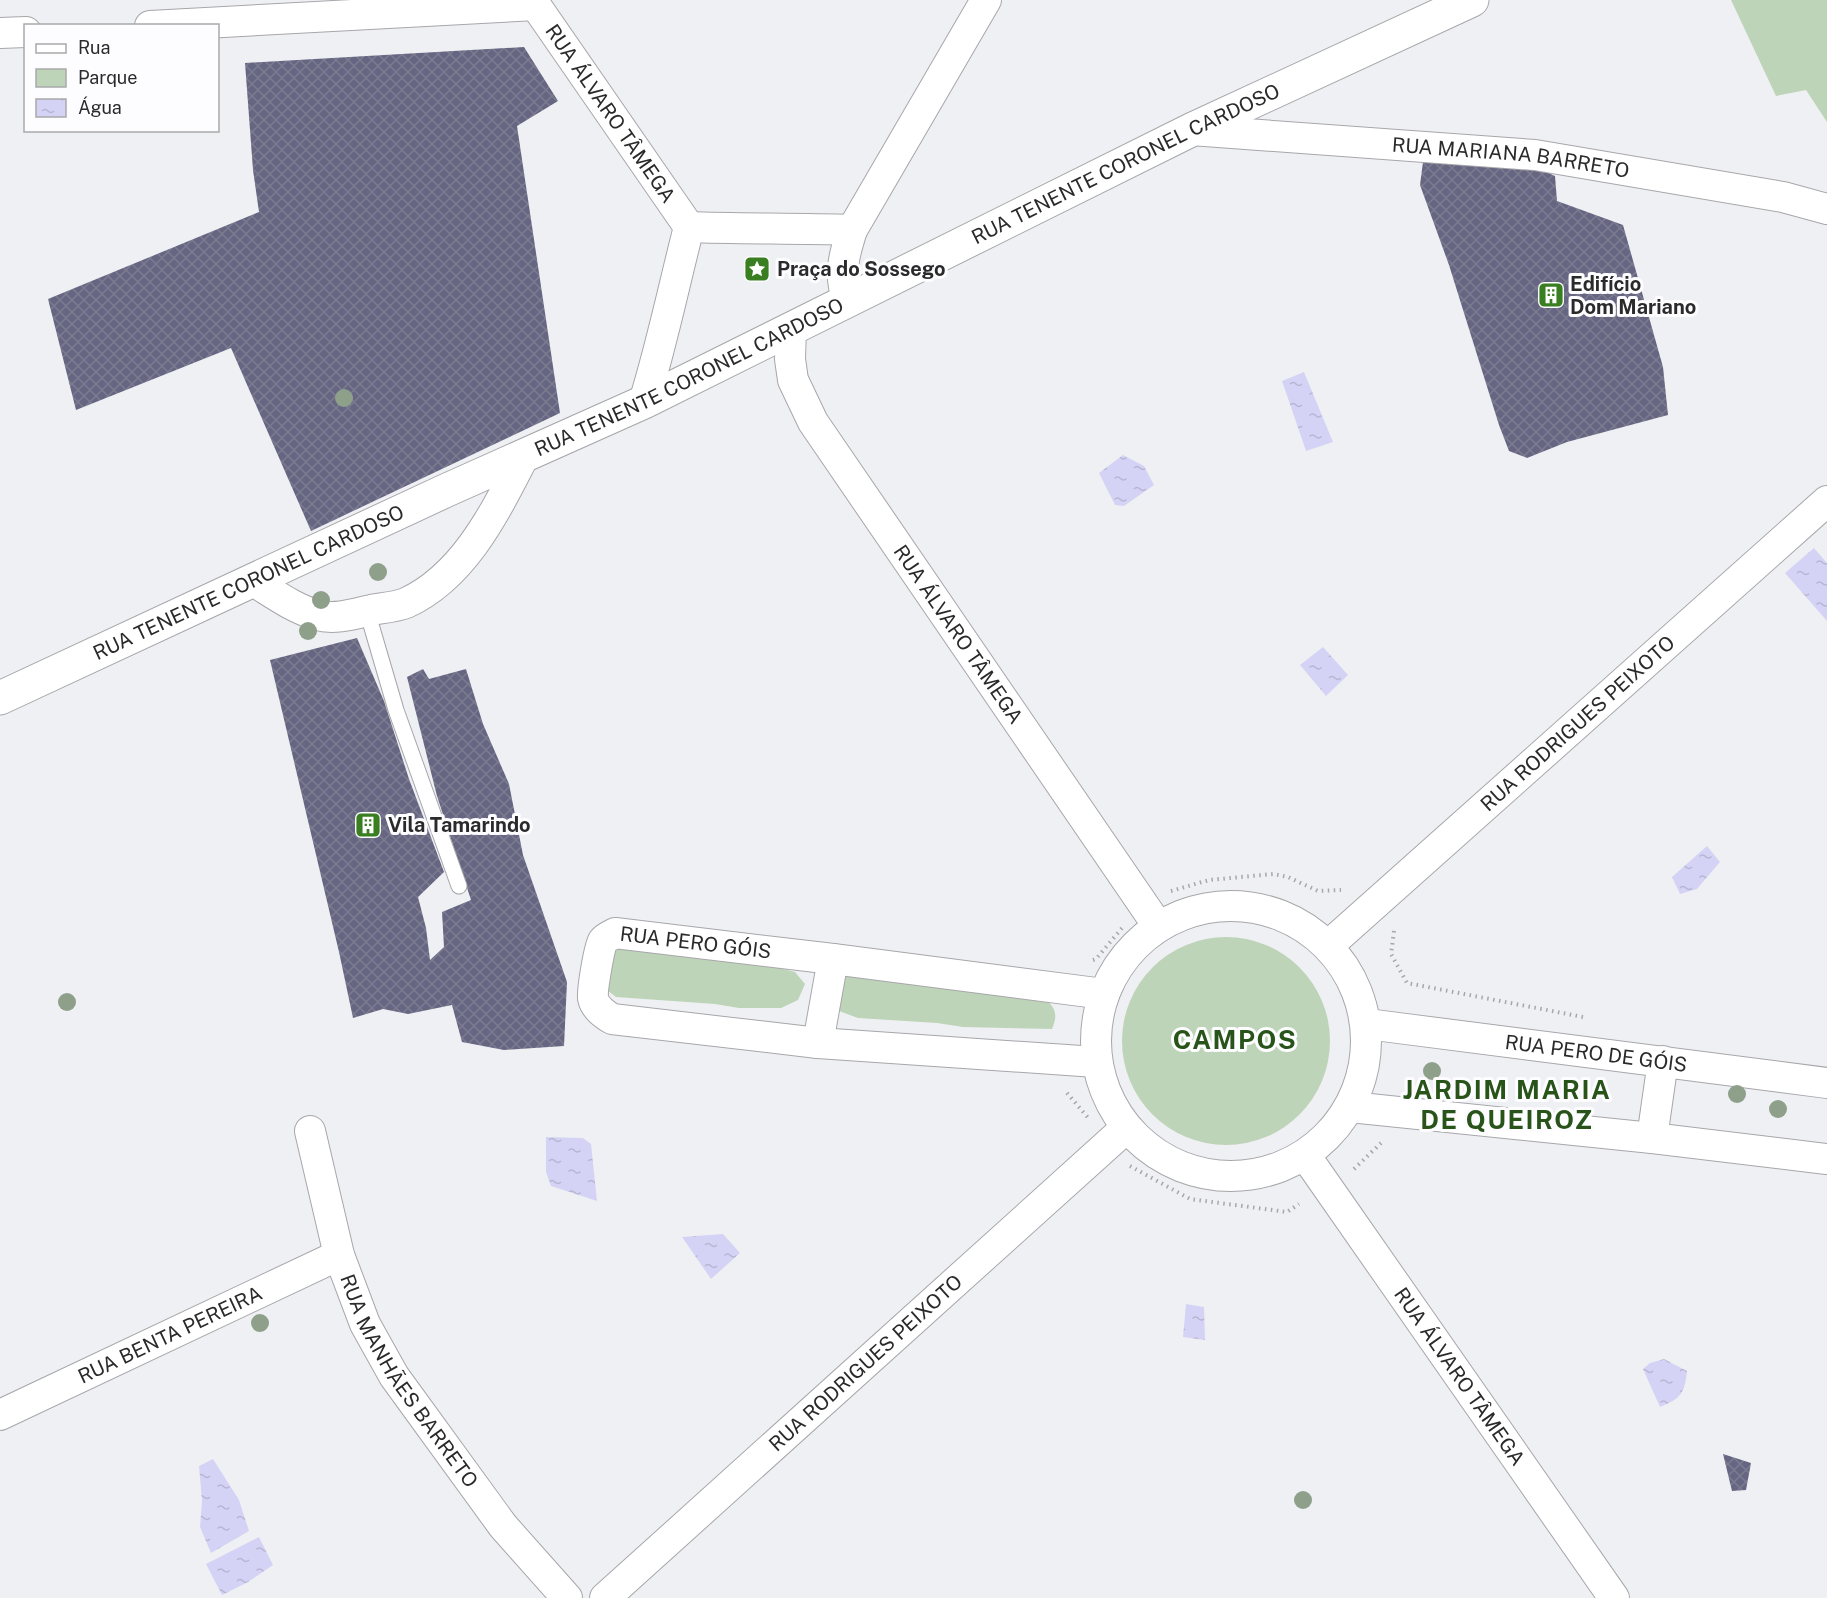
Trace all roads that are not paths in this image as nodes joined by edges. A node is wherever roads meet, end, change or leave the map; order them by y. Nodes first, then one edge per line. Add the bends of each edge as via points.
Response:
1 (986, 0) edge
2 (1472, 0) edge
3 (536, 2) edge
4 (182, 24) edge
5 (24, 32) edge
6 (0, 33) edge
7 (1191, 130) junction
8 (1827, 209) edge
9 (689, 227) junction
10 (852, 230) junction
11 (848, 301) junction
12 (791, 328) junction
13 (644, 402) junction
14 (524, 456) junction
15 (1827, 501) edge
16 (253, 581) junction
17 (367, 611) junction
18 (0, 698) edge
19 (459, 886) dead end
20 (1158, 926) junction
21 (1329, 945) junction
22 (833, 959) junction
23 (1104, 994) junction
24 (1366, 1024) junction
25 (818, 1043) junction
26 (1663, 1061) junction
27 (1096, 1062) junction
28 (1827, 1083) edge
29 (1350, 1107) junction
30 (1126, 1128) junction
31 (310, 1131) dead end
32 (1652, 1138) junction
33 (1305, 1155) junction
34 (1827, 1159) edge
35 (339, 1255) junction
36 (0, 1415) edge
37 (567, 1598) edge
38 (605, 1598) edge
39 (1614, 1598) edge

1 - 10 street
2 - 7 main road, RUA TENENTE CORONEL CARDOSO
3 - 4 street
3 - 9 street, RUA ÁLVARO TÂMEGA
5 - 6 street
7 - 8 street, RUA MARIANA BARRETO via 1535,155 1784,197
7 - 11 main road, RUA TENENTE CORONEL CARDOSO
9 - 10 street
9 - 13 street
10 - 11 street via 842,272
11 - 12 main road, RUA TENENTE CORONEL CARDOSO
12 - 13 main road, RUA TENENTE CORONEL CARDOSO
12 - 20 street, RUA ÁLVARO TÂMEGA via 793,380 813,422
13 - 14 main road, RUA TENENTE CORONEL CARDOSO
14 - 16 main road, RUA TENENTE CORONEL CARDOSO
14 - 17 street via 469,551 433,588 404,604
15 - 21 street, RUA RODRIGUES PEIXOTO
16 - 17 street via 319,616
16 - 18 main road, RUA TENENTE CORONEL CARDOSO
17 - 19 lane via 396,710
20 - 21 street via 1201,908 1247,906 1291,918
20 - 23 street via 1125,956
21 - 24 street via 1354,981
22 - 23 street, RUA PERO GÓIS
22 - 25 street
22 - 25 street, RUA PERO GÓIS via 615,933 605,938 600,947 593,998 596,1006 612,1019
23 - 27 street
24 - 26 street, RUA PERO DE GÓIS
24 - 29 street via 1367,1053
25 - 27 street, RUA PERO GÓIS
26 - 28 street, RUA PERO DE GÓIS
26 - 32 street
27 - 30 street via 1107,1097
29 - 32 street
29 - 33 street
30 - 33 street via 1164,1160 1210,1176 1259,1174
30 - 38 street, RUA RODRIGUES PEIXOTO
31 - 35 street, RUA MANHÃES BARRETO
32 - 34 street
33 - 39 street, RUA ÁLVARO TÂMEGA
35 - 36 street, RUA BENTA PEREIRA
35 - 37 street, RUA MANHÃES BARRETO via 365,1324 394,1376 503,1526

